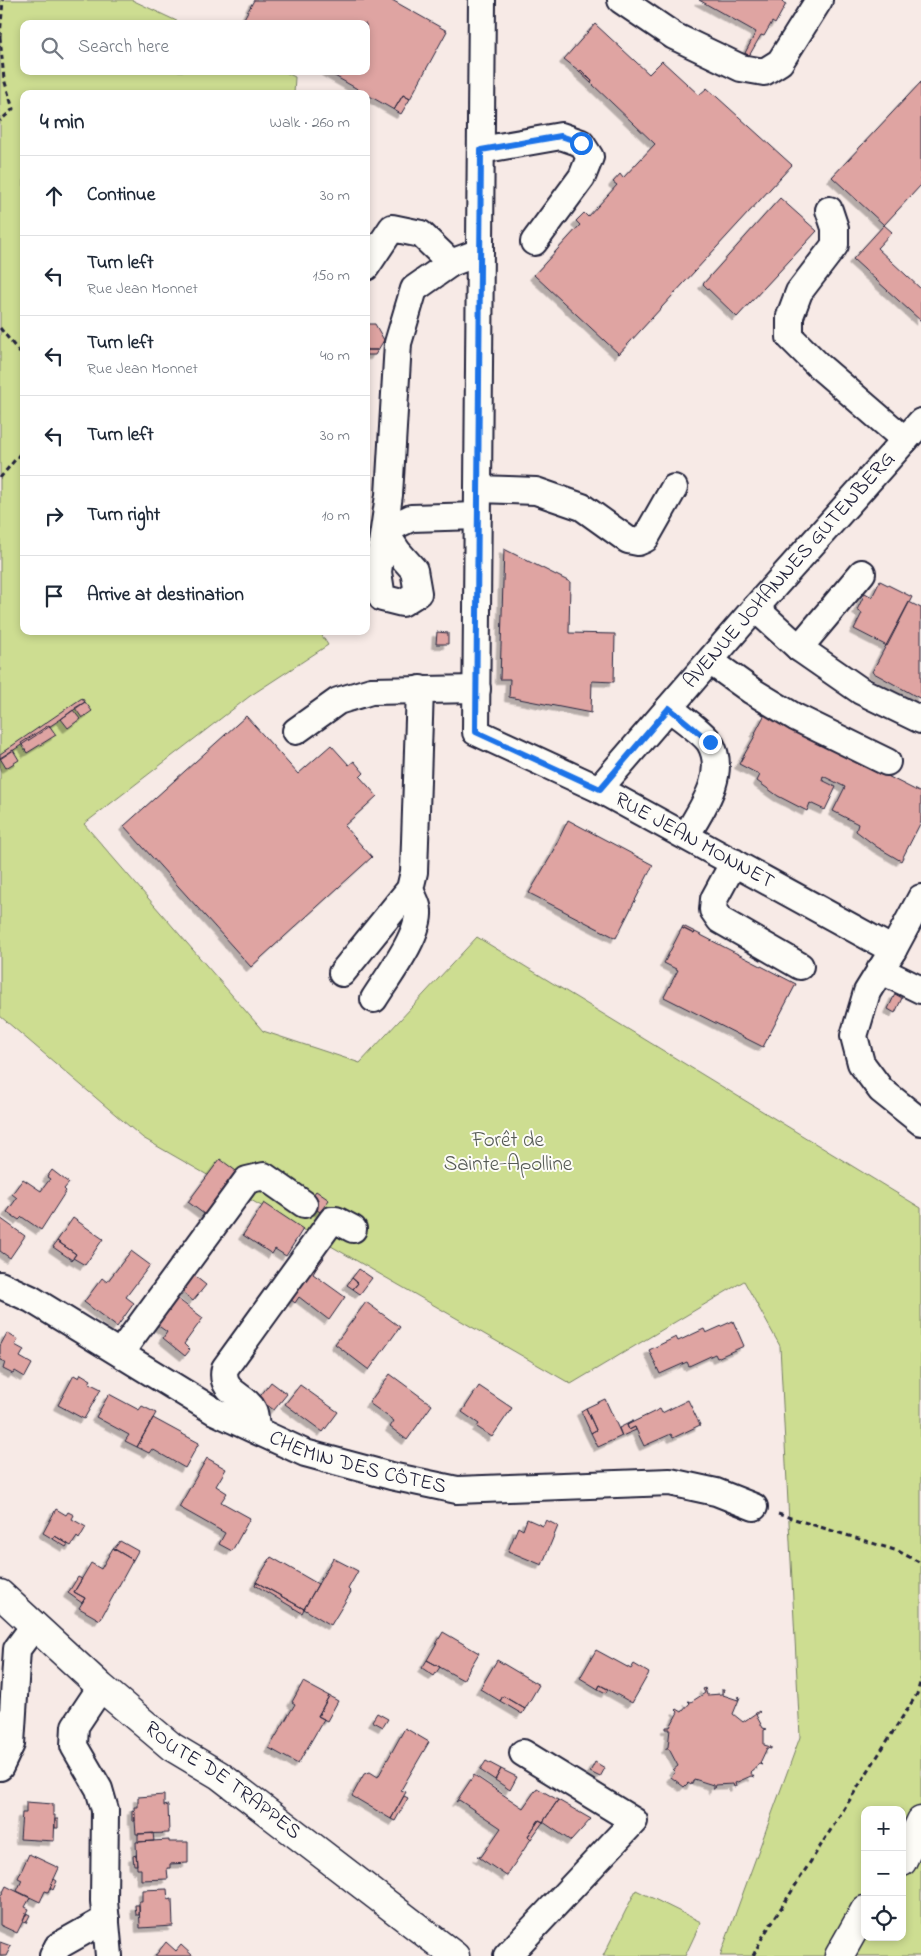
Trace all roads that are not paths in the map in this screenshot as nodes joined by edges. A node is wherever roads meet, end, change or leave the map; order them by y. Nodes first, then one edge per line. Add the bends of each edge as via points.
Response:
1 (482, 0) edge
2 (621, 0) edge
3 (819, 0) edge
4 (481, 150) junction
5 (829, 210) dead end
6 (534, 242) dead end
7 (480, 252) junction
8 (370, 261) edge
9 (451, 262) junction
10 (913, 431) edge
11 (674, 488) dead end
12 (478, 489) junction
13 (478, 516) junction
14 (862, 573) dead end
15 (755, 608) junction
16 (799, 648) junction
17 (710, 660) junction
18 (420, 689) junction
19 (477, 689) junction
20 (669, 708) junction
21 (921, 720) edge
22 (296, 731) dead end
23 (887, 762) dead end
24 (600, 789) junction
25 (686, 836) junction
26 (734, 862) junction
27 (410, 889) junction
28 (921, 898) edge
29 (887, 960) junction
30 (800, 966) dead end
31 (342, 973) dead end
32 (921, 990) edge
33 (374, 999) dead end
34 (921, 1122) edge
35 (304, 1204) dead end
36 (353, 1229) dead end
37 (0, 1285) edge
38 (120, 1354) junction
39 (256, 1430) junction
40 (754, 1507) road end
41 (0, 1594) edge
42 (34, 1626) junction
43 (101, 1687) junction
44 (6, 1724) edge
45 (523, 1753) dead end
46 (0, 1768) edge
47 (921, 1807) edge
48 (921, 1822) edge
49 (906, 1834) edge
50 (906, 1854) edge
51 (861, 1917) edge
52 (106, 1918) junction
53 (866, 1941) edge
54 (53, 1956) edge
55 (109, 1956) edge
56 (455, 1956) edge
57 (507, 1956) edge
58 (839, 1956) edge
59 (859, 1956) edge

1 - 4 street, RUE JEAN MONNET
2 - 3 street via 674,36 741,68 764,72 780,62
4 - 6 street via 561,136 581,143 590,157 582,177
4 - 7 street, RUE JEAN MONNET
5 - 10 street via 835,228 835,245 799,292 790,316 790,337 818,365
7 - 9 street
7 - 12 street, RUE JEAN MONNET
8 - 9 street via 392,228 421,234
9 - 13 street via 414,289 398,343 384,530 411,518
10 - 15 street, AVENUE JOHANNES GUTENBERG
11 - 12 street via 645,539 638,542 628,540 582,507 536,491
12 - 13 street, RUE JEAN MONNET
13 - 19 street, RUE JEAN MONNET
14 - 16 street
15 - 16 street
15 - 17 street, AVENUE JOHANNES GUTENBERG
16 - 21 street via 861,691
17 - 20 street, AVENUE JOHANNES GUTENBERG
17 - 23 street via 795,717
18 - 19 street
18 - 22 street via 372,691 338,701
18 - 27 street via 414,872
19 - 24 street, RUE JEAN MONNET via 476,732
20 - 24 street, AVENUE JOHANNES GUTENBERG
20 - 25 street via 710,742 716,760 712,789
24 - 25 street, RUE JEAN MONNET
25 - 26 street, RUE JEAN MONNET
26 - 29 street, RUE JEAN MONNET
26 - 30 street via 714,899 713,910 720,920
27 - 31 street
27 - 33 street via 418,910 417,925
28 - 29 street
29 - 32 street, RUE JEAN MONNET
29 - 34 street via 867,992 854,1036 861,1063 881,1090
35 - 38 street via 264,1176 247,1180
36 - 39 street via 332,1220 225,1368 225,1382 253,1410
37 - 38 street, CHEMIN DES CÔTES via 31,1299
38 - 39 street, CHEMIN DES CÔTES via 214,1411
39 - 40 street, CHEMIN DES CÔTES via 304,1453 457,1490 670,1482 716,1492
41 - 42 main road, ROUTE DE TRAPPES
42 - 43 main road, ROUTE DE TRAPPES
42 - 44 street via 17,1649
43 - 52 street via 75,1726 74,1746 99,1789 105,1810
43 - 56 main road, ROUTE DE TRAPPES via 172,1747 219,1775
44 - 46 street via 11,1744
45 - 57 street via 634,1821
47 - 49 main road
48 - 50 main road
51 - 58 main road
52 - 54 street via 58,1946
52 - 55 street
53 - 59 main road

